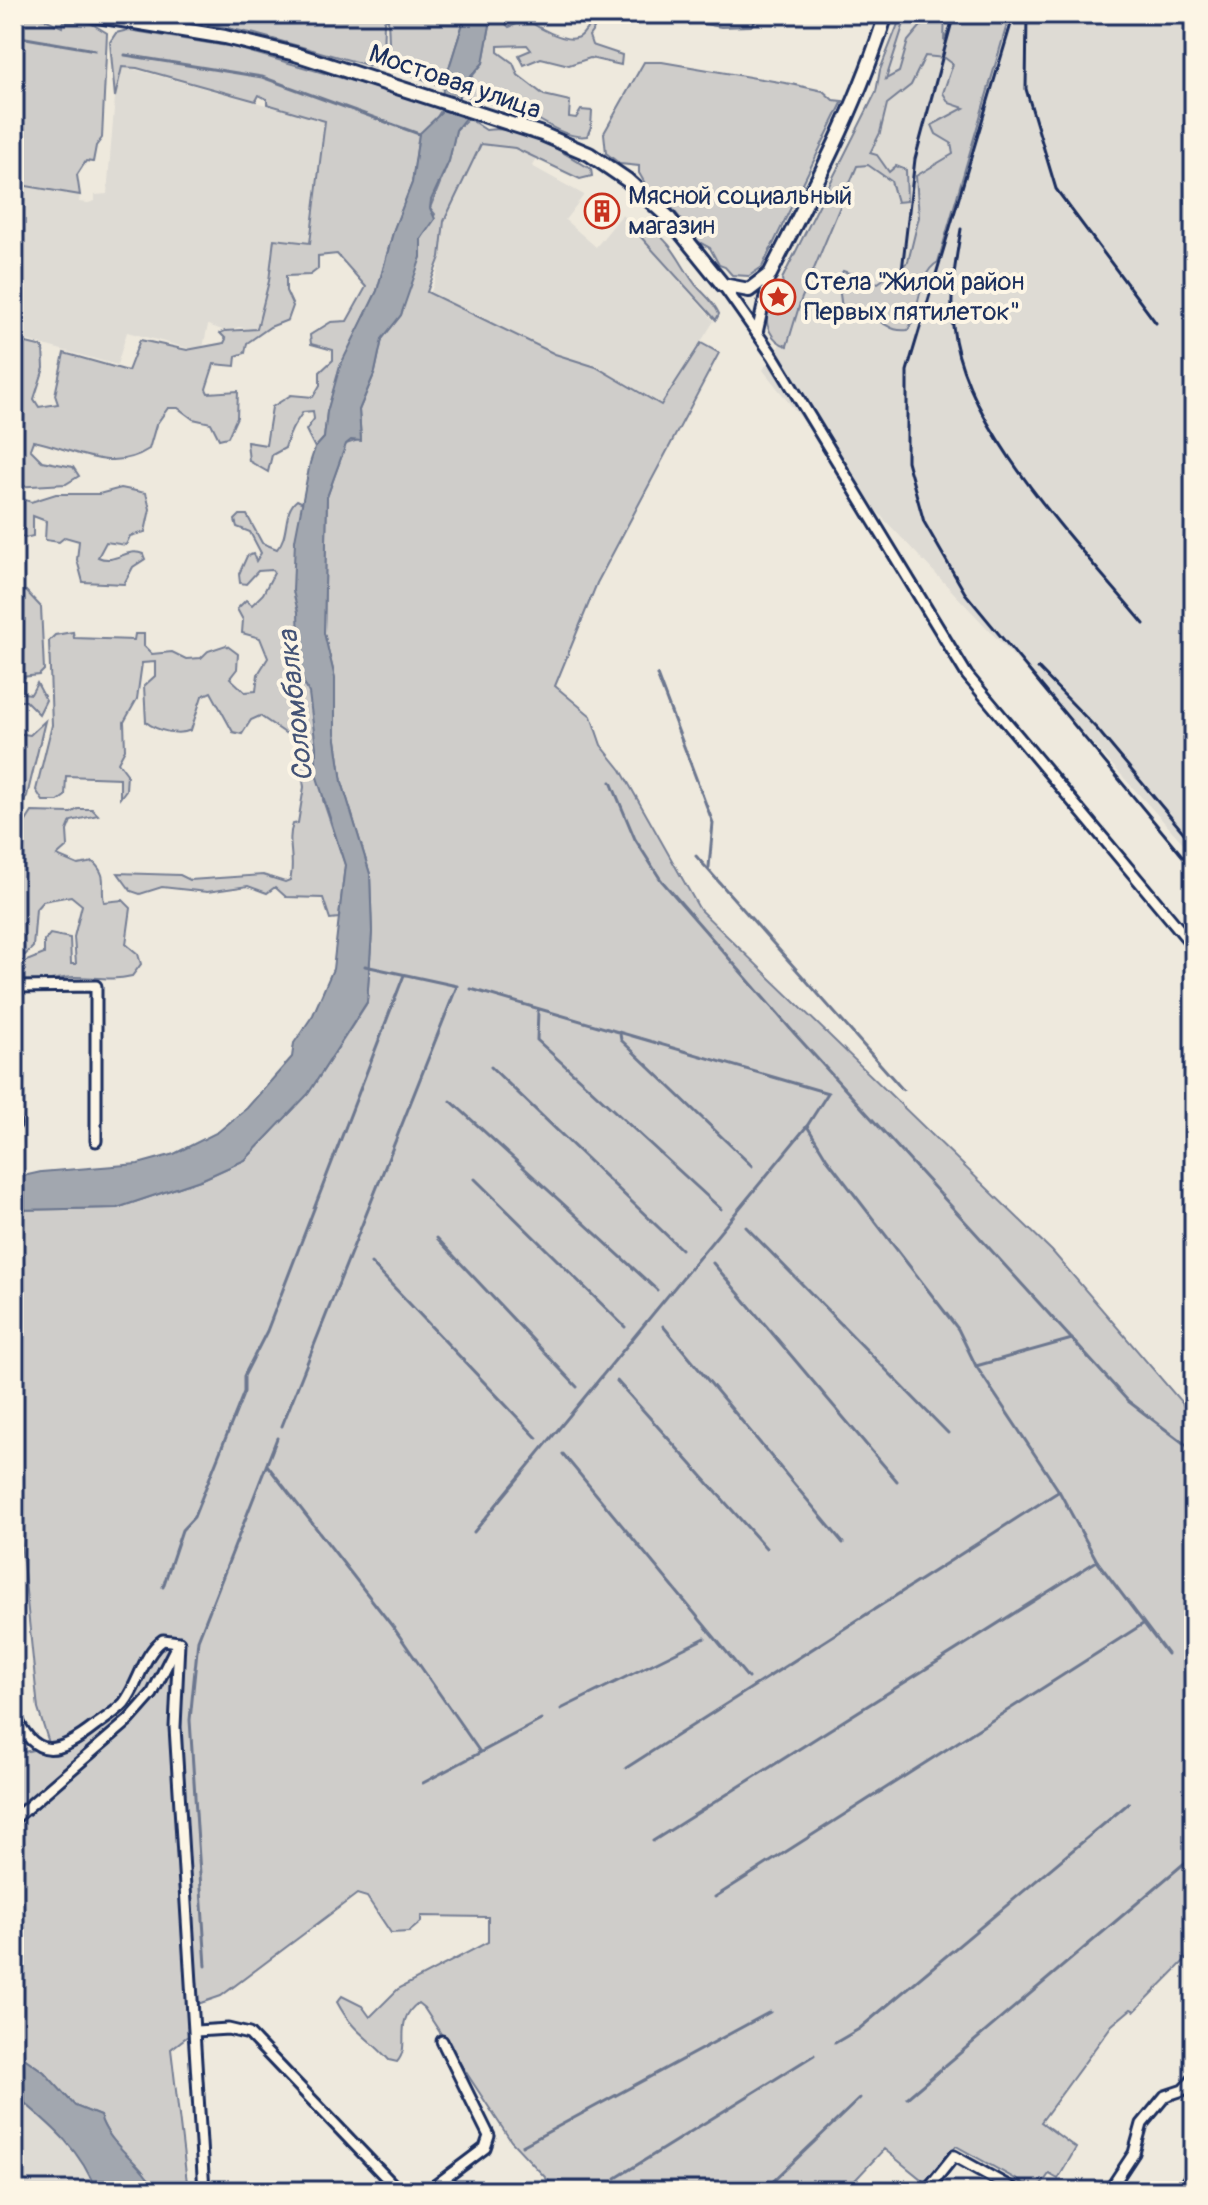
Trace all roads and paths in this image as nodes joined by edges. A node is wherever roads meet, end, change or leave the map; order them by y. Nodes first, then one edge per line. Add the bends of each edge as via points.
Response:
1 (86, 14) edge
2 (886, 14) edge
3 (770, 274) junction
4 (723, 285) junction
5 (757, 333) junction
6 (1194, 947) edge
7 (14, 987) edge
8 (14, 1114) edge
9 (15, 1125) edge
10 (96, 1141) dead end
11 (179, 1642) junction
12 (14, 1713) edge
13 (14, 1819) edge
14 (196, 2031) junction
15 (442, 2041) dead end
16 (1194, 2078) edge
17 (1194, 2172) edge
18 (204, 2191) edge
19 (399, 2191) edge
20 (428, 2191) edge
21 (926, 2191) edge
22 (1017, 2191) edge
23 (1109, 2191) edge
24 (1180, 2191) edge

1 - 4 main road, Мостовая улица via 247,42 411,89 589,154 658,206
2 - 3 main road via 841,133
3 - 4 main road via 755,288 740,291
3 - 5 street
4 - 5 street
5 - 6 street via 967,675
7 - 10 street via 96,986
8 - 9 street
11 - 12 street via 163,1640 154,1646 122,1705 69,1746 48,1750 33,1744
11 - 13 street via 152,1694 129,1720
11 - 14 street via 175,1718
14 - 18 street
14 - 19 street via 249,2034
15 - 20 street via 489,2136 485,2148
16 - 23 street via 1183,2090 1165,2096 1142,2124 1134,2153
17 - 24 street
21 - 22 street via 954,2156

